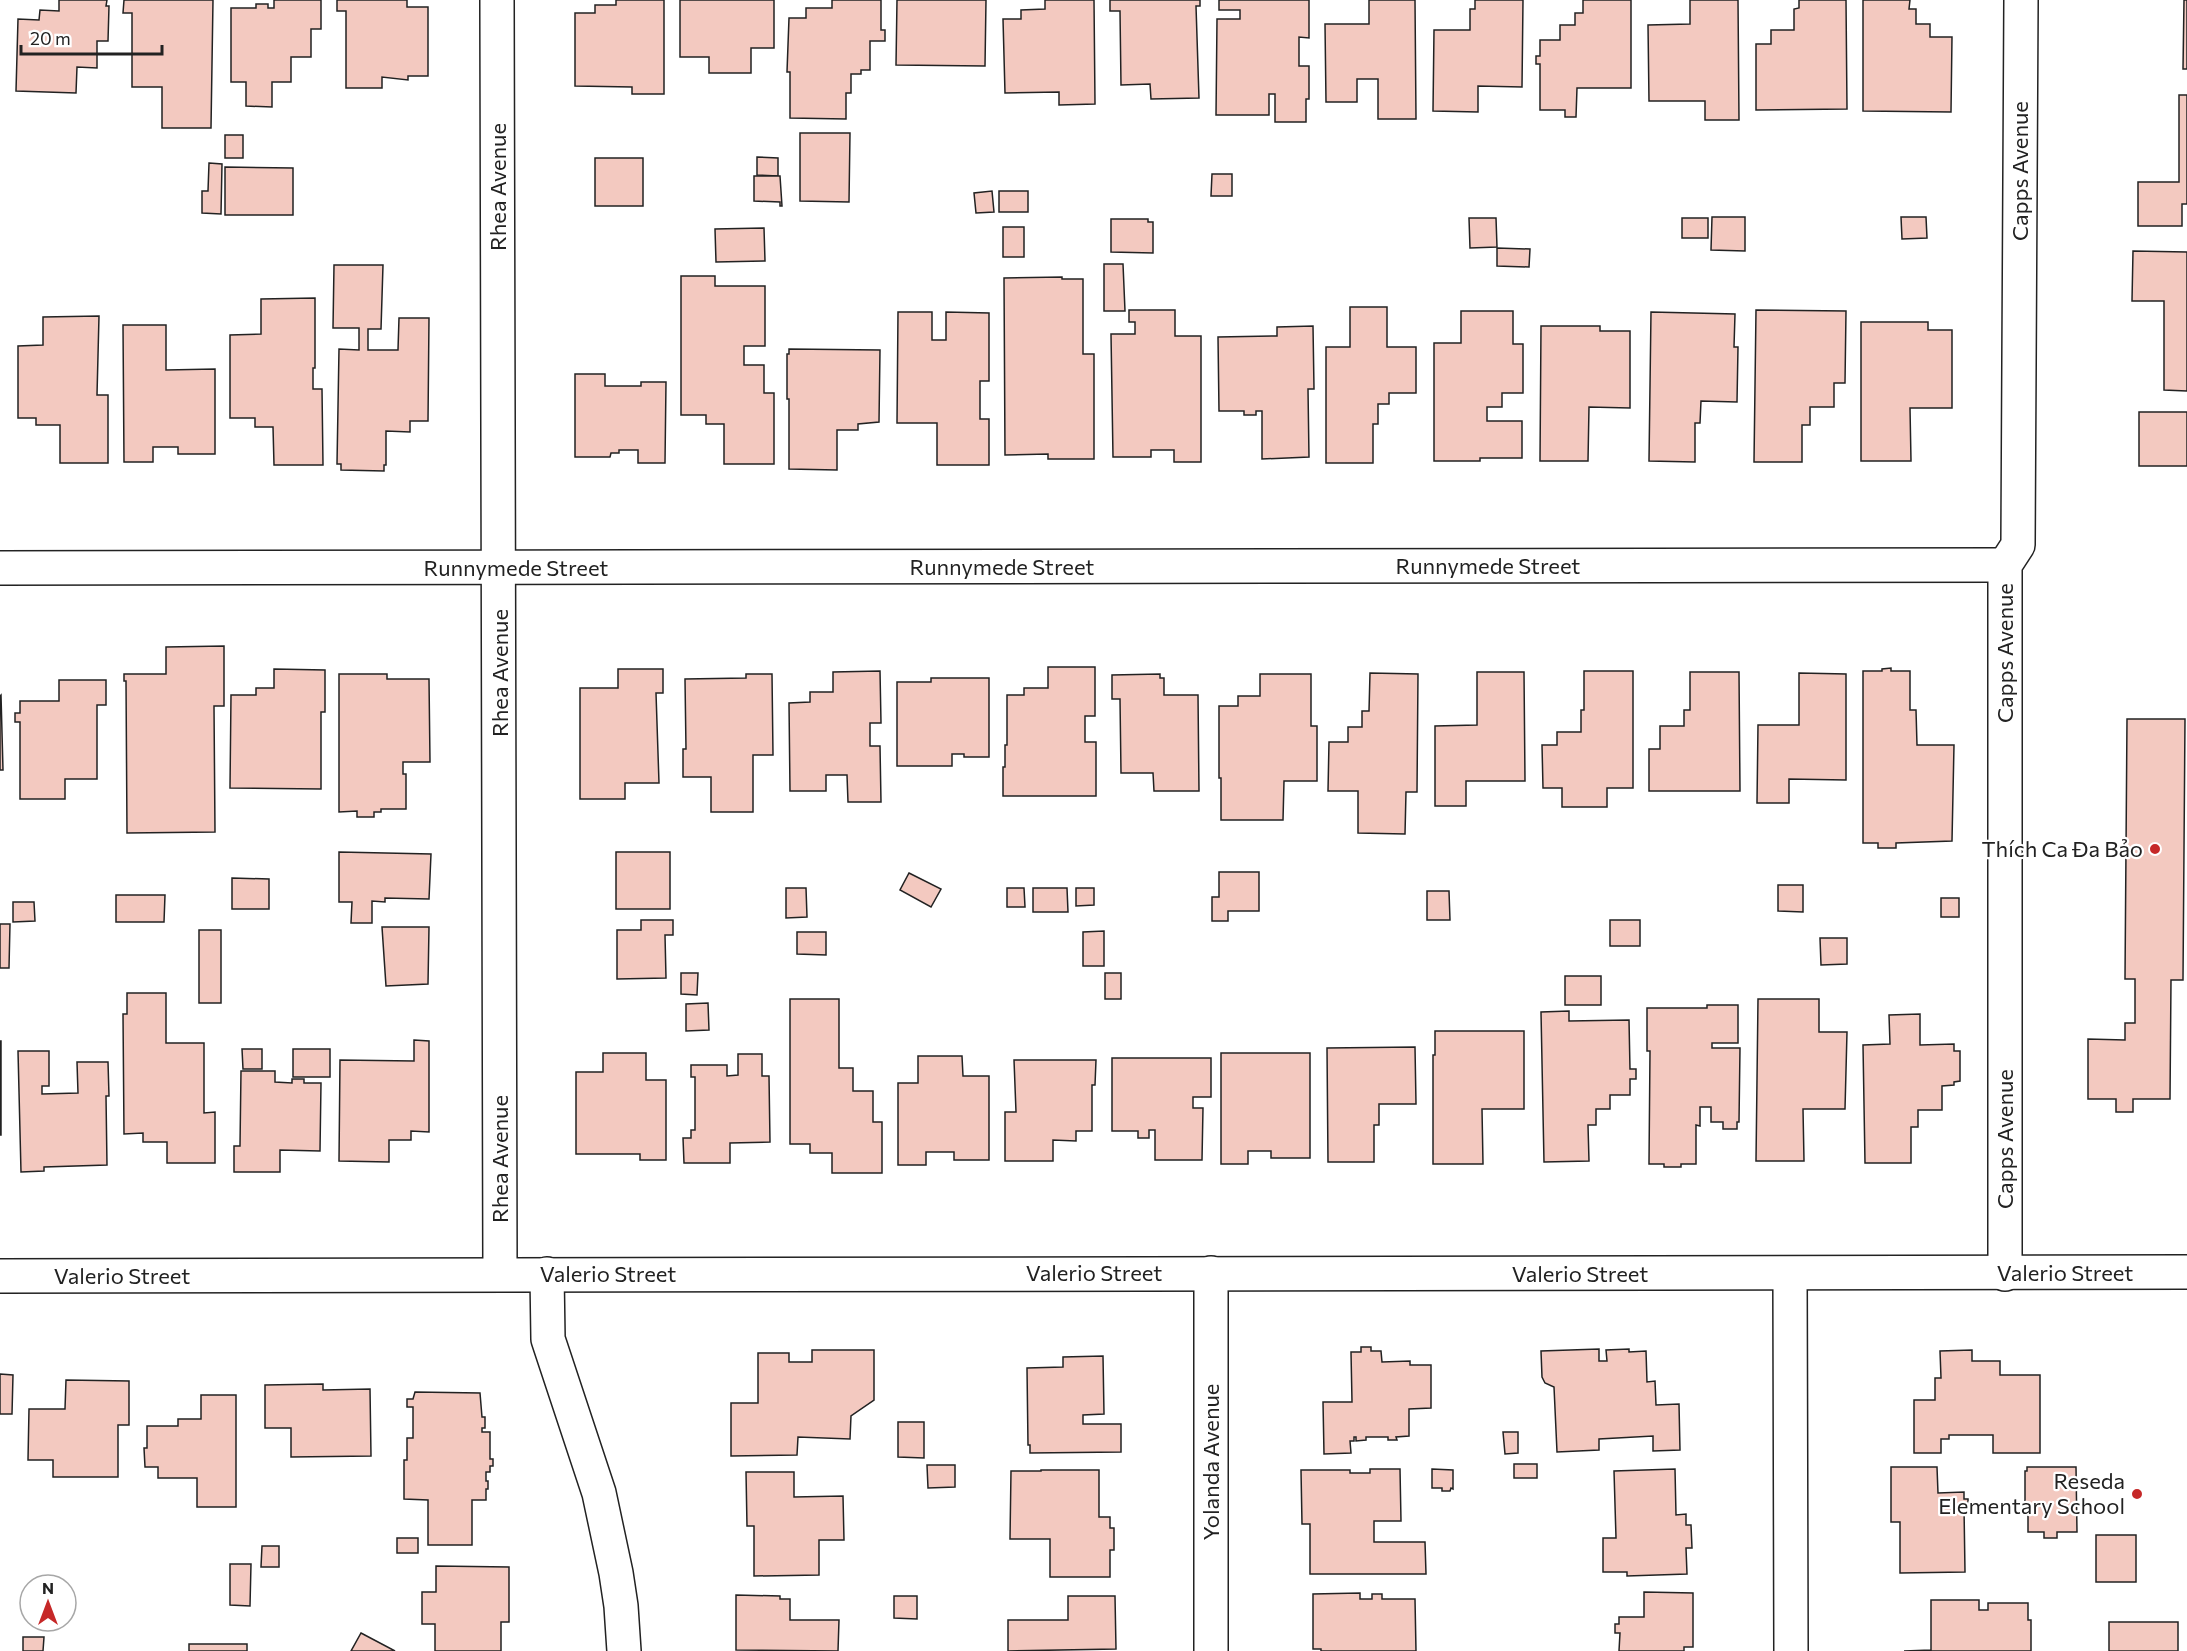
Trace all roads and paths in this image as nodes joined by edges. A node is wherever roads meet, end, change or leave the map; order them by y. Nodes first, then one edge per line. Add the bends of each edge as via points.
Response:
1 (497, 0) edge
2 (2021, 0) edge
3 (2005, 565) junction
4 (500, 567) junction
5 (0, 568) edge
6 (2187, 1272) edge
7 (1211, 1273) junction
8 (500, 1274) junction
9 (547, 1274) junction
10 (1790, 1274) junction
11 (2006, 1274) junction
12 (0, 1276) edge
13 (624, 1651) edge
14 (1211, 1651) edge
15 (1791, 1651) edge

1 - 4 street, Rhea Avenue
2 - 3 street, Capps Avenue via 2018,545
3 - 4 street, Runnymede Street
3 - 11 street, Capps Avenue
4 - 5 street, Runnymede Street
4 - 8 street, Rhea Avenue
6 - 11 street, Valerio Street
7 - 9 street, Valerio Street
7 - 10 street, Valerio Street
7 - 14 street, Yolanda Avenue
8 - 9 street, Valerio Street
8 - 12 street, Valerio Street
9 - 13 street via 548,1339 599,1493 618,1584
10 - 11 street, Valerio Street
10 - 15 street

